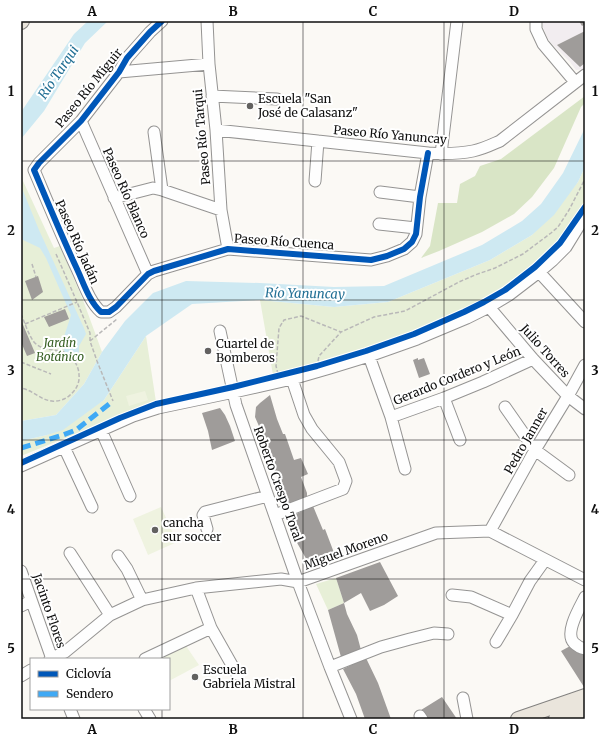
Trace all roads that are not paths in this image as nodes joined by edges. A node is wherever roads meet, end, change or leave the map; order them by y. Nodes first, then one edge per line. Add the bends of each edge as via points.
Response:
1 (162, 21) edge
2 (207, 21) edge
3 (457, 21) edge
4 (536, 21) edge
5 (209, 64) junction
6 (119, 72) junction
7 (585, 75) edge
8 (575, 82) junction
9 (212, 96) junction
10 (277, 99) dead end
11 (81, 121) junction
12 (216, 130) junction
13 (154, 132) dead end
14 (318, 141) junction
15 (428, 153) junction
16 (441, 154) junction
17 (34, 170) joint
18 (315, 181) dead end
19 (162, 190) junction
20 (380, 192) dead end
21 (420, 197) junction
22 (114, 198) junction
23 (221, 210) junction
24 (585, 216) edge
25 (379, 224) dead end
26 (416, 228) junction
27 (228, 249) junction
28 (539, 272) junction
29 (148, 274) junction
30 (488, 307) junction
31 (109, 312) joint
32 (585, 322) edge
33 (220, 332) dead end
34 (369, 356) junction
35 (533, 359) junction
36 (585, 366) edge
37 (285, 376) junction
38 (234, 392) junction
39 (568, 396) junction
40 (444, 398) junction
41 (505, 407) dead end
42 (585, 409) edge
43 (390, 418) junction
44 (101, 430) junction
45 (460, 440) dead end
46 (64, 447) junction
47 (535, 450) junction
48 (21, 466) edge
49 (405, 470) dead end
50 (569, 476) dead end
51 (130, 496) dead end
52 (268, 496) junction
53 (92, 508) dead end
54 (275, 515) junction
55 (207, 529) dead end
56 (490, 531) junction
57 (70, 552) dead end
58 (118, 556) dead end
59 (545, 560) junction
60 (21, 571) edge
61 (585, 580) edge
62 (298, 582) junction
63 (196, 588) junction
64 (452, 594) dead end
65 (585, 597) edge
66 (31, 600) junction
67 (142, 600) junction
68 (21, 606) edge
69 (110, 615) junction
70 (512, 615) junction
71 (211, 628) junction
72 (448, 634) dead end
73 (496, 642) dead end
74 (585, 649) edge
75 (51, 658) edge
76 (53, 658) edge
77 (147, 658) edge
78 (330, 666) junction
79 (30, 671) edge
80 (238, 674) dead end
81 (21, 676) edge
82 (585, 696) edge
83 (462, 698) dead end
84 (145, 710) edge
85 (585, 710) edge
86 (537, 716) edge
87 (150, 719) edge
88 (351, 719) edge
89 (467, 719) edge
90 (518, 719) edge
91 (556, 719) edge

1 - 6 street, Paseo Río Miguir via 127,58
2 - 5 street, Paseo Río Tarqui
3 - 16 street
4 - 8 street via 536,29 543,44
5 - 6 street
5 - 9 street, Paseo Río Tarqui
6 - 11 street, Paseo Río Miguir
7 - 8 street, Paseo Río Yanuncay
8 - 16 street, Paseo Río Yanuncay via 500,141 472,151
9 - 10 street
9 - 12 street, Paseo Río Tarqui
11 - 17 street, Paseo Río Miguir
11 - 22 street, Paseo Río Blanco
12 - 14 street, Paseo Río Yanuncay
12 - 23 street, Paseo Río Tarqui
13 - 19 street
14 - 15 street, Paseo Río Yanuncay
14 - 18 street
15 - 16 street, Paseo Río Yanuncay
15 - 21 street
17 - 31 street, Paseo Río Jadán via 94,307 101,312
19 - 22 street via 153,188
19 - 23 street
20 - 21 street
21 - 26 street
22 - 29 street, Paseo Río Blanco
23 - 27 street, Paseo Río Tarqui
24 - 28 street via 566,246
25 - 26 street
26 - 27 street, Paseo Río Cuenca via 412,242 404,249 371,260
27 - 29 street, Paseo Río Cuenca
28 - 30 street
28 - 32 street
29 - 31 street, Paseo Río Cuenca
30 - 34 street via 449,326
30 - 35 street, Julio Torres
33 - 38 street, Roberto Crespo Toral
34 - 37 street via 330,368
34 - 43 street
35 - 39 street, Julio Torres
35 - 40 street, Gerardo Cordero y León
36 - 39 street, Pedro Janner
37 - 38 street
37 - 54 street via 312,429 340,462 346,481 343,489
38 - 44 street via 158,408
38 - 52 street, Roberto Crespo Toral via 236,405
39 - 42 street, Julio Torres
39 - 47 street, Pedro Janner
40 - 43 street, Gerardo Cordero y León
40 - 45 street
41 - 47 street
43 - 49 street
44 - 46 street
44 - 51 street
46 - 48 street
46 - 53 street
47 - 50 street
47 - 56 street, Pedro Janner
52 - 54 street, Roberto Crespo Toral
52 - 55 street via 205,512 203,515
54 - 62 street, Roberto Crespo Toral
56 - 59 street, Miguel Moreno
56 - 62 street, Miguel Moreno via 436,533
57 - 69 street
58 - 67 street
59 - 61 street, Miguel Moreno
59 - 70 street via 530,581
60 - 66 street, Jacinto Flores
62 - 63 street, Miguel Moreno via 281,580
62 - 78 street, Roberto Crespo Toral
63 - 67 street, Miguel Moreno
63 - 71 street
64 - 70 street via 471,597
65 - 74 street via 570,633 574,643
66 - 68 street
66 - 75 street, Jacinto Flores
67 - 69 street, Miguel Moreno
69 - 76 street, Miguel Moreno via 65,652
70 - 73 street
71 - 77 street
71 - 80 street
72 - 78 street via 434,633 410,639
78 - 88 street, Roberto Crespo Toral
79 - 81 street
82 - 86 main road
83 - 89 street
84 - 87 street
85 - 91 main road
86 - 90 main road

